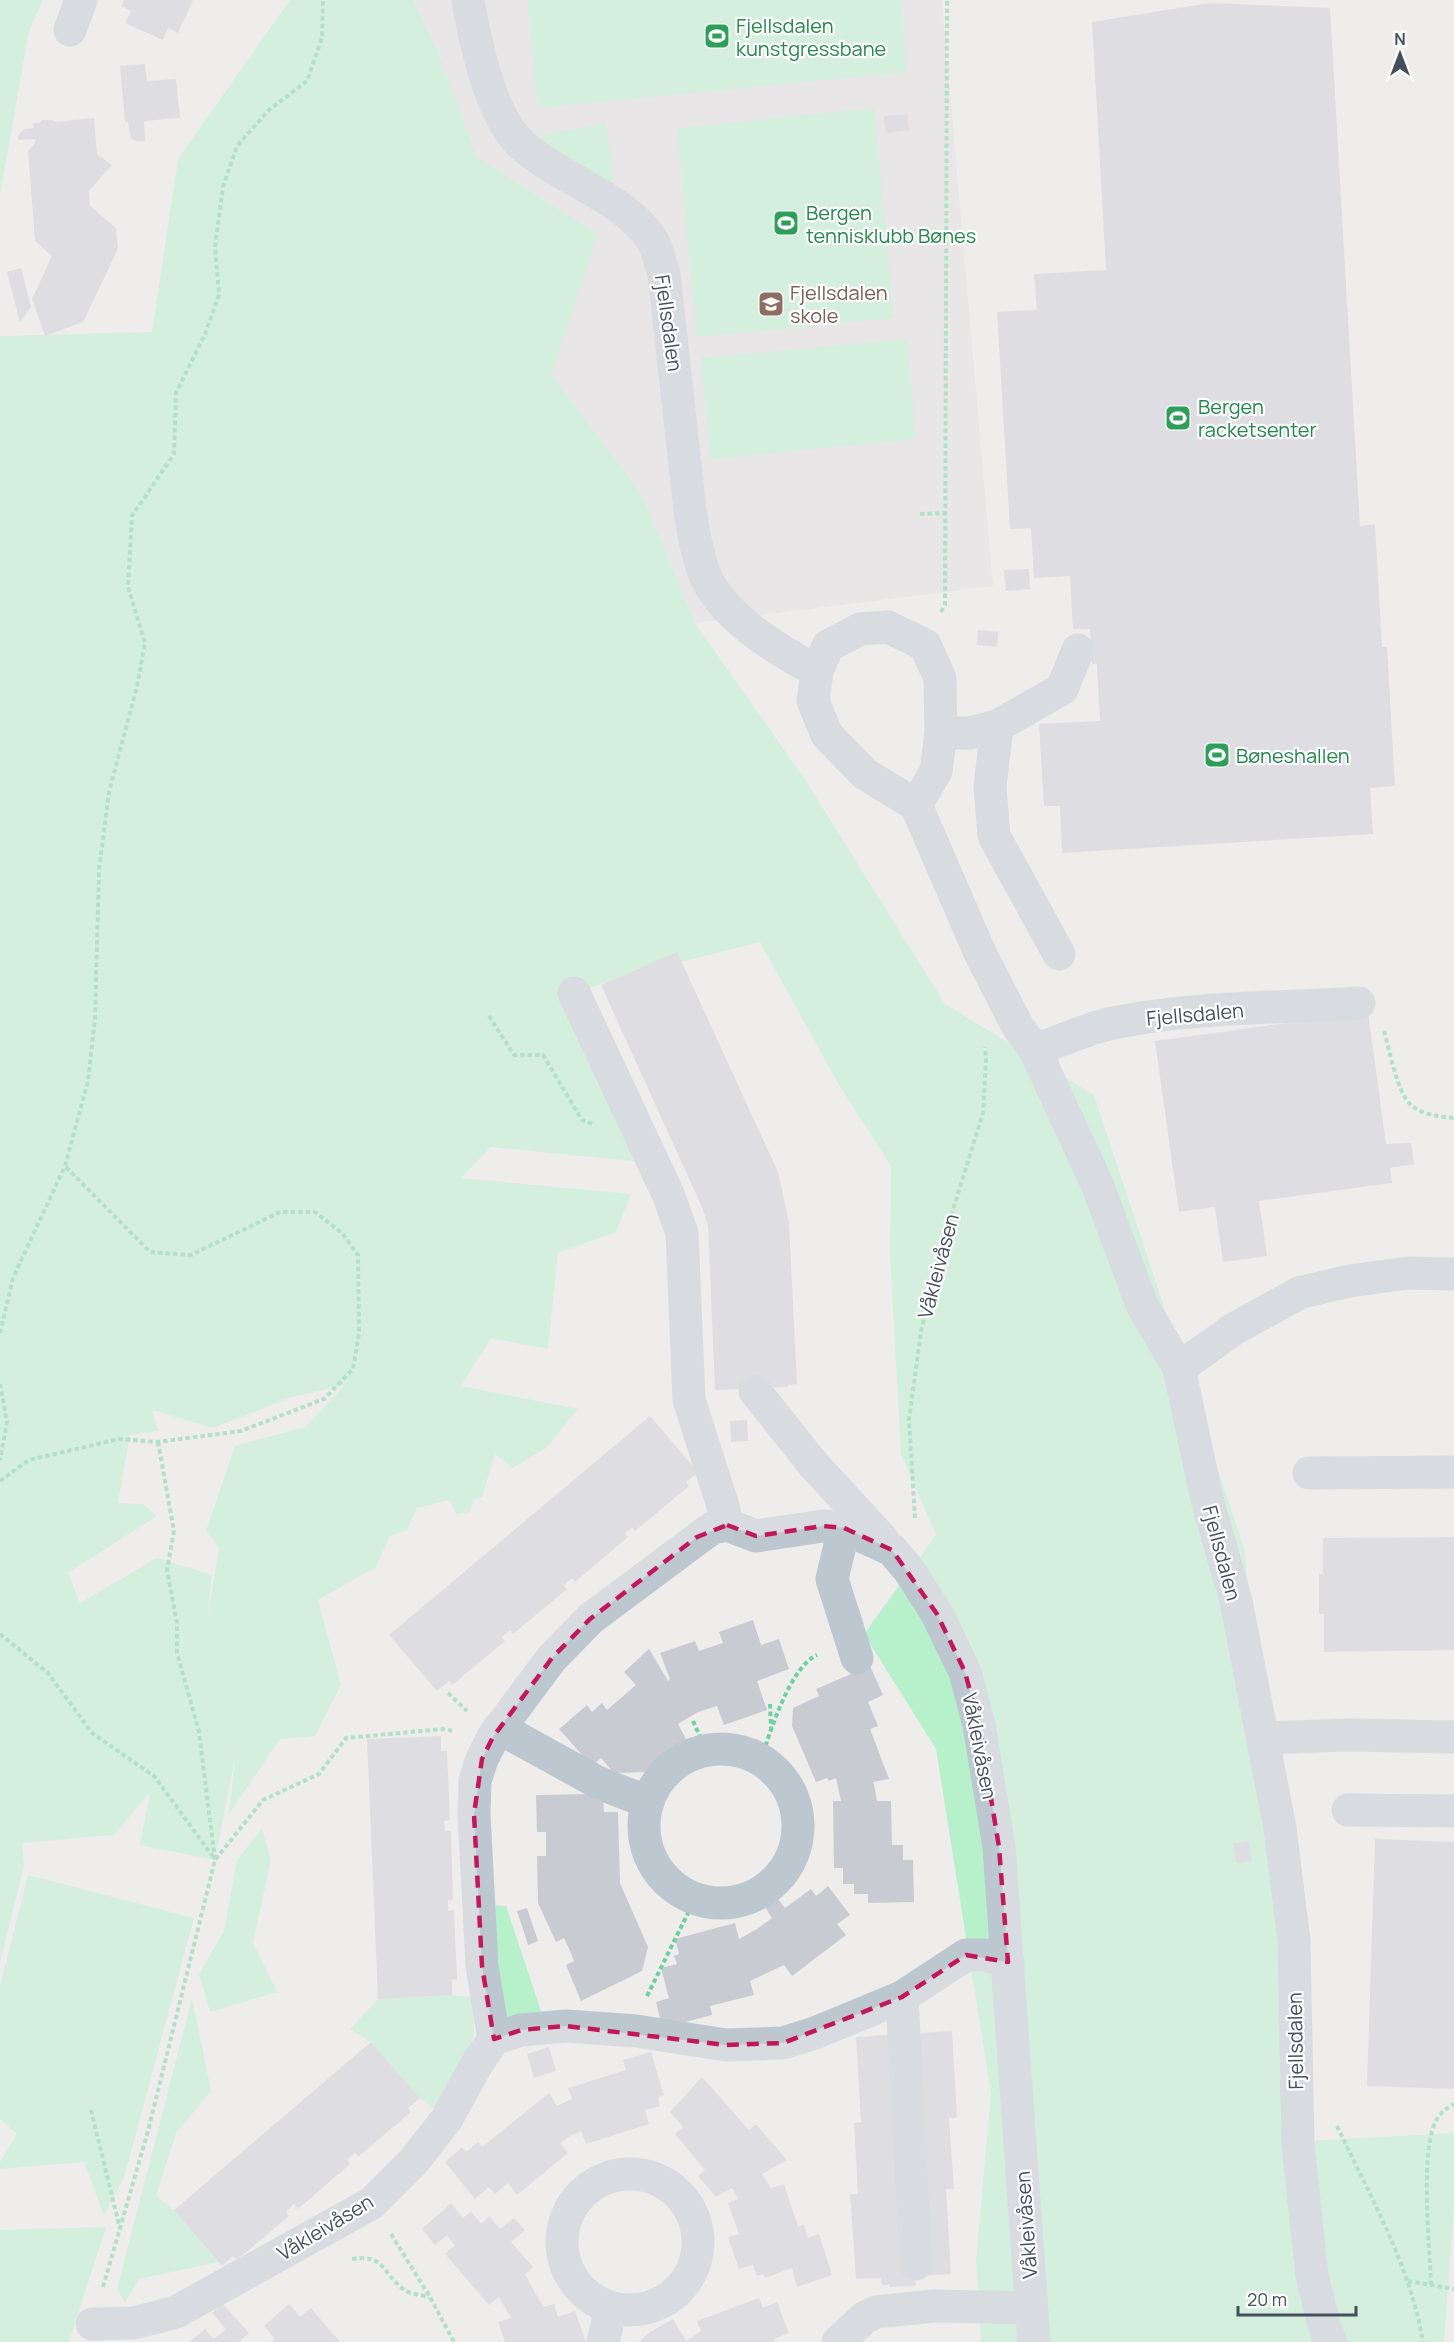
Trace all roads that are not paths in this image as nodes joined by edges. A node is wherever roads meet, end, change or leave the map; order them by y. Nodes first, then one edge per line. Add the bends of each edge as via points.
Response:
1 (81, 0) edge
2 (468, 0) edge
3 (70, 30) dead end
4 (1078, 650) dead end
5 (816, 671) junction
6 (997, 726) junction
7 (941, 733) junction
8 (916, 805) junction
9 (1059, 954) dead end
10 (573, 993) dead end
11 (1359, 1003) road end
12 (1035, 1050) junction
13 (1453, 1274) edge
14 (1179, 1368) junction
15 (755, 1391) dead end
16 (1454, 1472) edge
17 (1309, 1473) dead end
18 (727, 1525) junction
19 (844, 1528) junction
20 (892, 1550) junction
21 (854, 1649) road end
22 (496, 1732) junction
23 (1454, 1737) edge
24 (1263, 1738) junction
25 (648, 1802) junction
26 (1348, 1810) dead end
27 (1454, 1811) edge
28 (1008, 1962) junction
29 (902, 1997) junction
30 (494, 2039) junction
31 (916, 2264) dead end
32 (611, 2308) junction
33 (1031, 2308) junction
34 (92, 2324) road end
35 (603, 2342) edge
36 (838, 2342) edge
37 (1034, 2342) edge
38 (1331, 2342) edge

1 - 3 street
2 - 5 street, Fjellsdalen via 474,36 495,106 521,144 631,216 652,240 664,274 690,510 705,575 746,626
4 - 6 street via 1062,689
5 - 7 street via 828,646 860,629 888,627 925,645 940,678
5 - 8 street via 813,700 827,735 865,774
6 - 7 street via 970,734
6 - 9 street via 990,787 994,836
7 - 8 street via 936,771
8 - 12 street, Fjellsdalen via 980,952 1018,1027
10 - 18 street via 668,1194 682,1233 689,1400
11 - 12 street, Fjellsdalen via 1152,1017 1084,1031
12 - 14 street, Fjellsdalen via 1097,1184 1142,1305
13 - 14 street via 1408,1273 1299,1293 1234,1329
14 - 24 street, Fjellsdalen via 1207,1498 1236,1600
15 - 20 street, Våkleivåsen via 813,1464
16 - 17 street
18 - 19 street, Våkleivåsen via 756,1536 823,1526
18 - 22 street via 712,1527 697,1537 590,1619 552,1658
19 - 20 street, Våkleivåsen
19 - 21 street via 832,1579
20 - 28 street, Våkleivåsen via 937,1614 965,1672 979,1725 999,1847
22 - 25 street via 599,1784
22 - 30 street via 475,1781 474,1814 482,1966
23 - 24 street
24 - 38 street, Fjellsdalen via 1280,1828 1294,1941 1297,2132 1302,2188 1312,2276
25 - 25 street via 670,1768 687,1756 706,1750 744,1752 781,1776 794,1798 799,1823 796,1848 785,1871 768,1889 745,1900 720,1904 694,1899 677,1890 651,1860 645,1841
26 - 27 street
28 - 29 street via 985,1955 966,1955
28 - 33 street, Våkleivåsen
29 - 30 street via 783,2043 726,2045 566,2026 521,2030
29 - 31 street
30 - 34 street, Våkleivåsen via 446,2120 413,2162 372,2203 176,2312 134,2323
32 - 32 street via 591,2299 576,2284 565,2264 561,2243 564,2222 574,2202 590,2187 610,2177 631,2174 653,2178 673,2189 688,2206 697,2228 698,2251 691,2274 677,2292 657,2305 634,2310
32 - 35 street
33 - 36 street, Våkleivåsen via 934,2306 876,2312
33 - 37 street, Våkleivåsen

